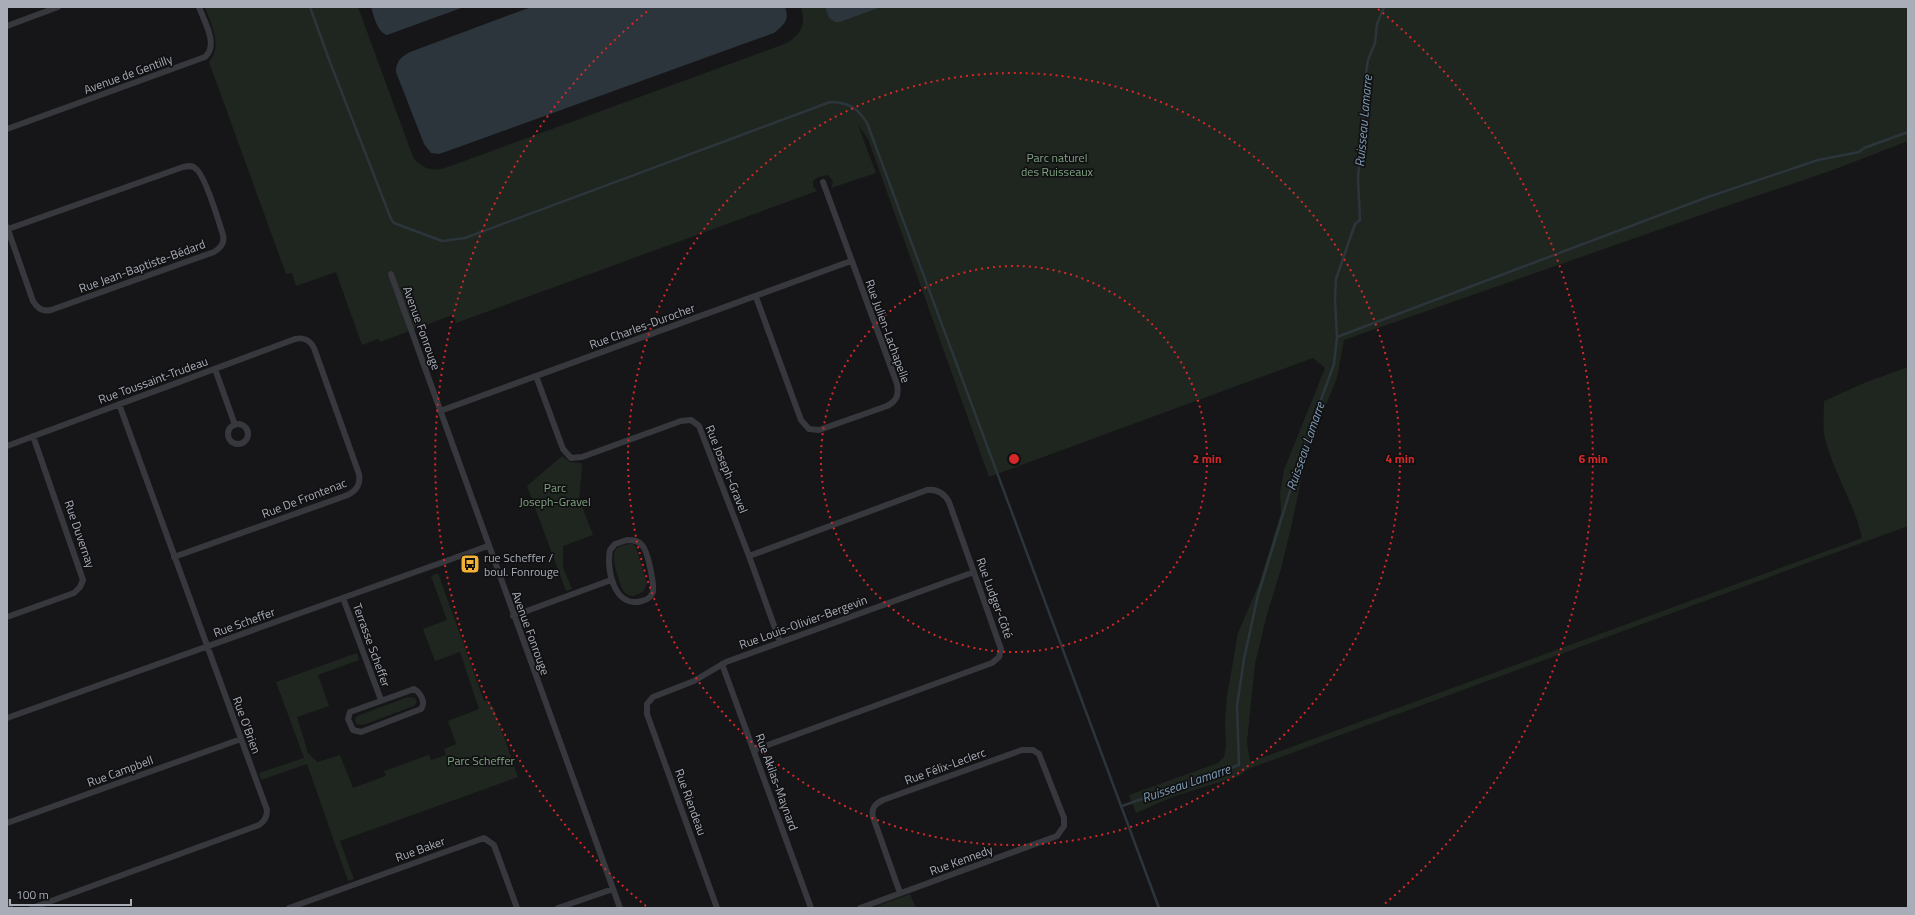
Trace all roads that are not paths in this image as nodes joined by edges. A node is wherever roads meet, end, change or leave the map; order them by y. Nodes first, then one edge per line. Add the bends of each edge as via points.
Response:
1 (58, 7) edge
2 (199, 7) edge
3 (7, 26) edge
4 (7, 129) edge
5 (823, 182) dead end
6 (7, 228) edge
7 (852, 261) junction
8 (390, 274) dead end
9 (756, 297) junction
10 (307, 340) joint
11 (215, 369) junction
12 (536, 376) junction
13 (120, 404) junction
14 (440, 411) junction
15 (235, 425) dead end
16 (33, 436) junction
17 (7, 446) edge
18 (488, 546) junction
19 (749, 556) junction
20 (174, 557) junction
21 (974, 572) junction
22 (611, 580) junction
23 (343, 598) junction
24 (513, 616) junction
25 (7, 617) edge
26 (780, 642) junction
27 (206, 647) junction
28 (722, 664) junction
29 (381, 700) junction
30 (647, 704) joint
31 (7, 718) edge
32 (240, 739) junction
33 (754, 750) junction
34 (7, 823) edge
35 (1064, 826) joint
36 (613, 888) junction
37 (900, 893) junction
38 (7, 902) edge
39 (10, 908) edge
40 (32, 908) edge
41 (289, 908) edge
42 (517, 908) edge
43 (558, 908) edge
44 (620, 908) edge
45 (717, 908) edge
46 (811, 908) edge
47 (860, 908) edge

1 - 3 street
2 - 4 street, Avenue de Gentilly via 211,43 205,58
5 - 7 street, Rue Julien-Lachapelle
6 - 6 street, Rue Jean-Baptiste-Bédard via 183,166 190,166 196,168 203,178 224,241 214,252 48,311 41,310 33,301
7 - 9 street, Rue Charles-Durocher
7 - 9 street, Rue Julien-Lachapelle via 898,388 896,399 887,406 819,430 806,428 799,416
8 - 14 street, Avenue Fonrouge
9 - 12 street, Rue Charles-Durocher
10 - 11 street, Rue Toussaint-Trudeau via 294,339
10 - 20 street, Rue De Frontenac via 314,348 359,474 360,482 357,488 345,496
11 - 13 street, Rue Toussaint-Trudeau
11 - 15 street
12 - 14 street, Rue Charles-Durocher
12 - 19 street, Rue Joseph-Gravel via 563,449 571,458 582,458 681,421 691,420 697,424 704,434
13 - 16 street, Rue Toussaint-Trudeau
13 - 20 street, Rue O'Brien
14 - 18 street, Avenue Fonrouge
16 - 17 street, Rue Toussaint-Trudeau
16 - 25 street, Rue Duvernay via 83,580 74,593
18 - 23 street, Rue Scheffer
18 - 24 street, Avenue Fonrouge
19 - 21 street, Rue Ludger-Côté via 927,490 936,490 947,499
19 - 26 street, Rue Joseph-Gravel
20 - 27 street, Rue O'Brien
21 - 26 street, Rue Louis-Olivier-Bergevin
21 - 33 street, Rue Ludger-Côté via 1000,642 1000,652 994,662
22 - 22 street via 628,601 641,602 653,595 654,585 646,553 641,544 627,540 612,547 609,557
22 - 24 street
23 - 27 street, Rue Scheffer
23 - 29 street, Terrasse Scheffer
24 - 36 street, Avenue Fonrouge
26 - 28 street, Rue Louis-Olivier-Bergevin
27 - 31 street, Rue Scheffer
27 - 32 street, Rue O'Brien
28 - 30 street, Rue Louis-Olivier-Bergevin via 694,681 654,697
28 - 33 street, Rue Akilas-Maynard
29 - 29 street, Terrasse Scheffer via 348,713 353,730 361,732 414,713 423,705 420,695 414,689
30 - 45 street, Rue Riendeau via 646,712
32 - 34 street, Rue Campbell
32 - 40 street, Rue O'Brien via 266,810 266,817 261,824
33 - 46 street, Rue Akilas-Maynard
35 - 37 street, Rue Kennedy via 1054,838
35 - 37 street, Rue Félix-Leclerc via 1063,814 1041,757 1029,749 883,800 874,807 873,817
36 - 43 street
36 - 44 street, Avenue Fonrouge
37 - 47 street, Rue Kennedy
38 - 39 street
41 - 42 street, Rue Baker via 484,838 494,845

